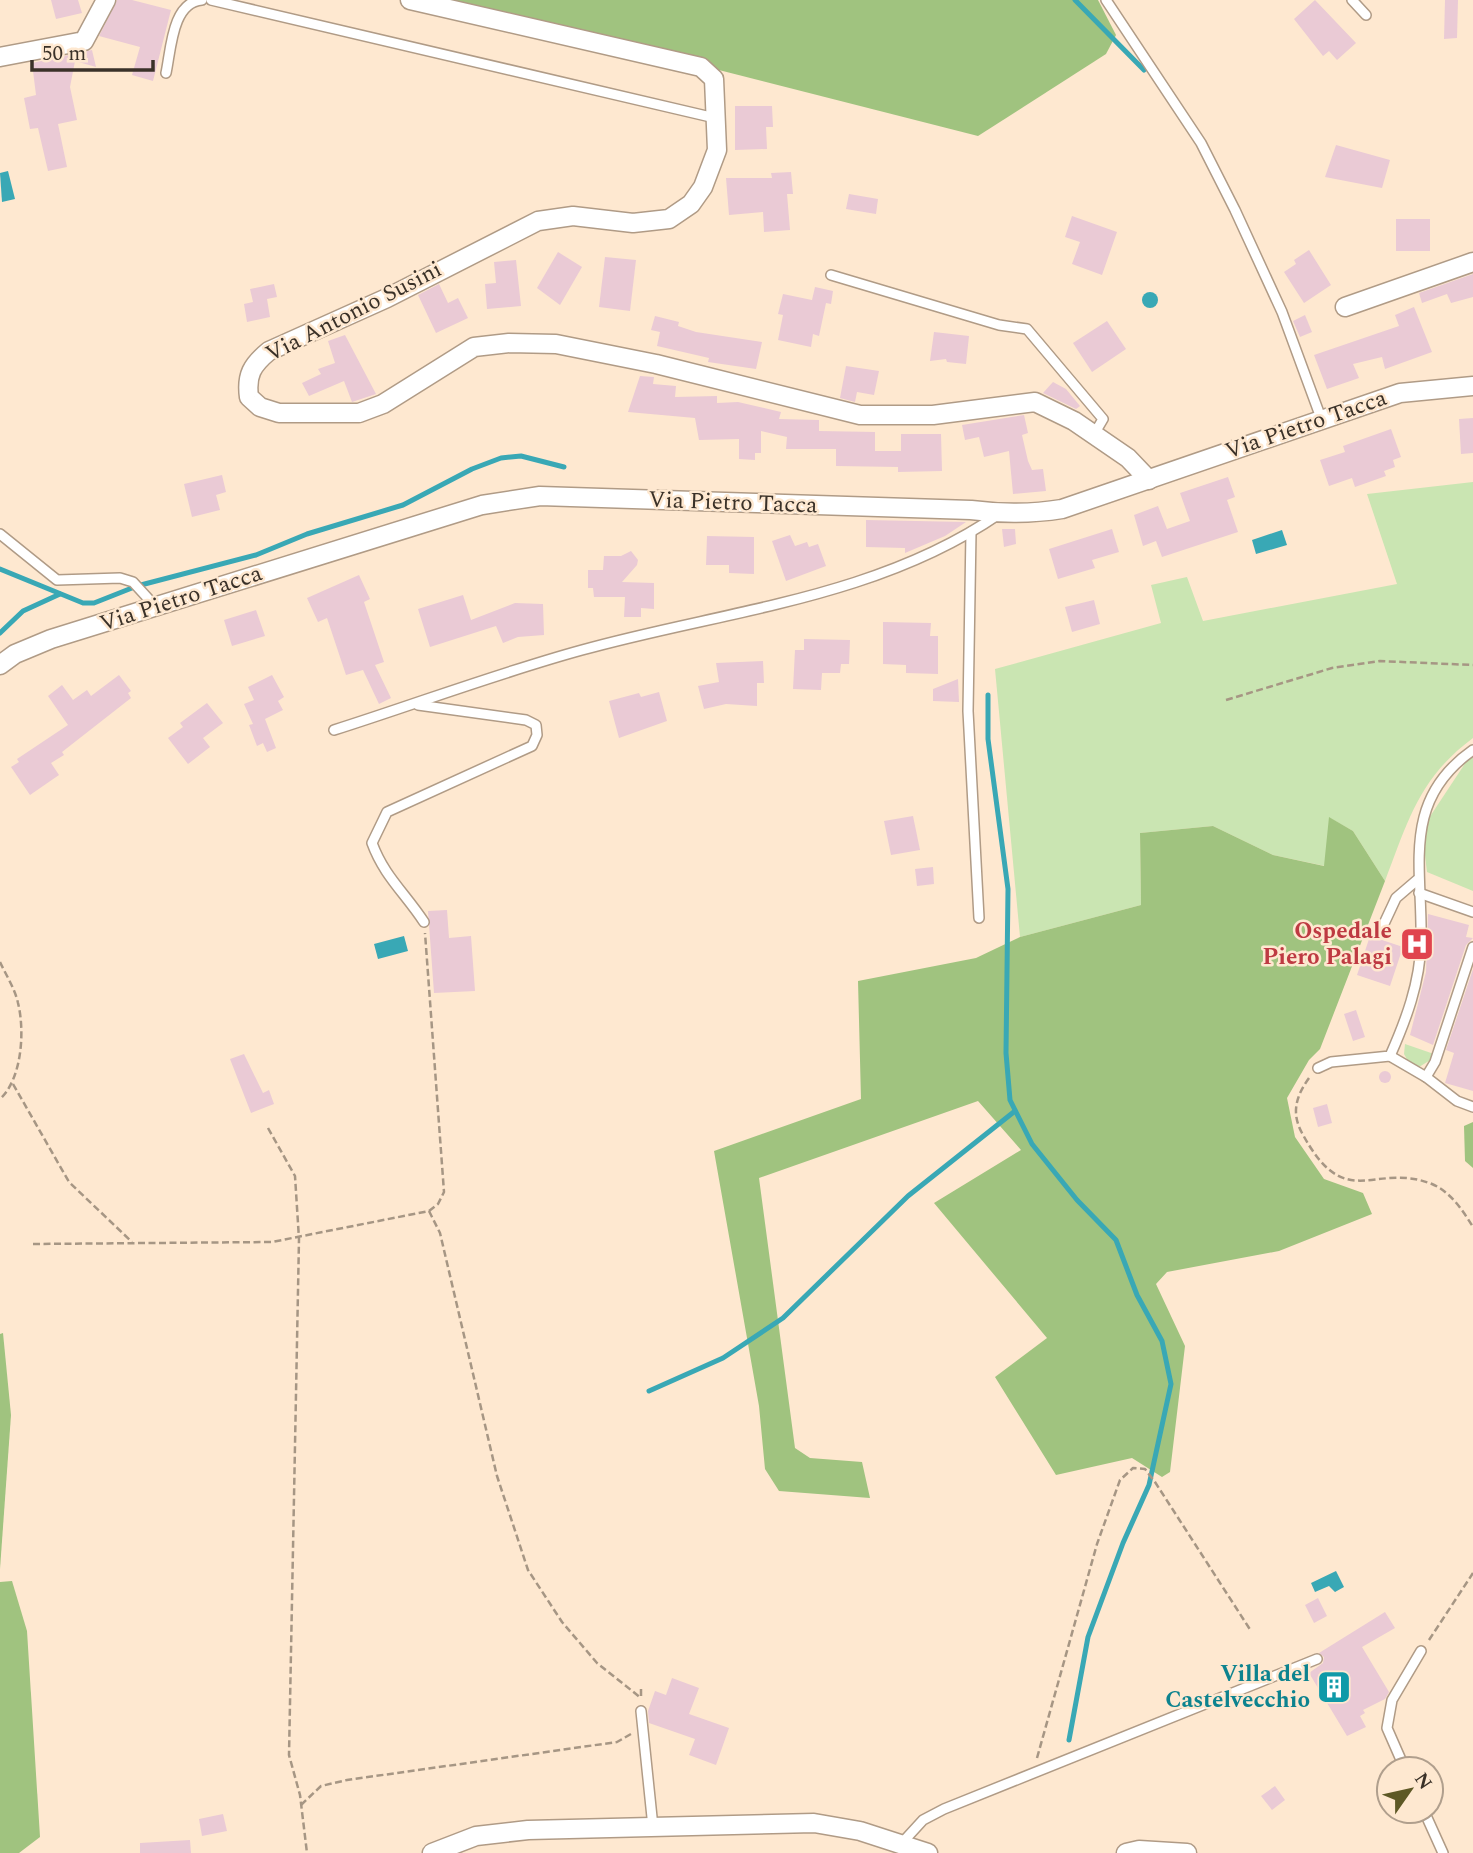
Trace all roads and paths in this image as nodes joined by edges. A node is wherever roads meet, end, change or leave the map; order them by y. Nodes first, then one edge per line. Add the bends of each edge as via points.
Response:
1 (106, 0) edge
2 (202, 0) edge
3 (211, 0) edge
4 (410, 0) edge
5 (1106, 0) edge
6 (1352, 0) edge
7 (1366, 15) dead end
8 (0, 57) edge
9 (166, 73) dead end
10 (715, 118) junction
11 (1473, 262) edge
12 (831, 275) dead end
13 (1345, 307) dead end
14 (1473, 386) edge
15 (1321, 418) junction
16 (1093, 436) junction
17 (1149, 480) junction
18 (999, 514) junction
19 (971, 532) junction
20 (0, 534) edge
21 (157, 607) junction
22 (0, 665) edge
23 (1473, 665) edge
24 (1226, 700) dead end
25 (416, 705) junction
26 (334, 730) dead end
27 (1473, 750) edge
28 (1417, 880) junction
29 (1419, 893) junction
30 (1473, 912) edge
31 (979, 918) dead end
32 (424, 922) joint
33 (1382, 928) dead end
34 (1473, 947) edge
35 (0, 962) edge
36 (1390, 1056) junction
37 (1318, 1068) joint
38 (1426, 1077) junction
39 (13, 1084) junction
40 (0, 1099) edge
41 (1473, 1107) edge
42 (268, 1128) dead end
43 (429, 1211) junction
44 (1473, 1227) edge
45 (299, 1239) junction
46 (134, 1243) junction
47 (33, 1244) dead end
48 (1473, 1573) edge
49 (1251, 1631) dead end
50 (1421, 1651) joint
51 (1317, 1659) dead end
52 (641, 1689) dead end
53 (641, 1711) joint
54 (1399, 1755) edge
55 (1031, 1774) junction
56 (301, 1805) junction
57 (1430, 1825) edge
58 (653, 1827) junction
59 (901, 1844) junction
60 (307, 1853) edge
61 (432, 1853) edge
62 (928, 1853) edge
63 (1126, 1853) edge
64 (1187, 1853) edge
65 (1443, 1853) edge

1 - 8 street via 84,41
2 - 9 lane via 186,5 179,16
3 - 10 lane
4 - 10 street, Via Antonio Susini via 701,66 714,79
5 - 15 lane via 1201,143 1282,312
6 - 7 lane
10 - 16 street, Via Antonio Susini via 717,150 703,187 691,204 669,219 633,223 573,216 538,221 387,298 269,351 253,364 247,382 249,397 260,407 279,413 359,414 474,347 556,344 860,415 933,415 1035,402
11 - 13 street
12 - 16 lane via 999,325 1027,329 1103,419
14 - 15 street, Via Pietro Tacca via 1400,393
15 - 17 street, Via Pietro Tacca
16 - 17 street, Via Antonio Susini via 1129,458
17 - 18 street, Via Pietro Tacca via 1062,509
18 - 19 lane
18 - 21 street, Via Pietro Tacca via 540,496 482,505
19 - 25 lane via 909,562 808,597 582,650
19 - 31 lane via 968,711
20 - 21 lane via 57,580 120,578 133,582
21 - 22 street, Via Pietro Tacca via 51,639
23 - 24 path via 1380,661 1332,668
25 - 26 lane
25 - 32 lane via 526,720 536,725 537,735 532,746 387,812 372,843 381,868
27 - 28 lane via 1437,788 1422,817
28 - 29 lane
28 - 33 lane via 1396,898
29 - 30 lane
29 - 36 lane via 1421,944 1411,1009
32 - 43 path via 444,1192
34 - 38 lane
35 - 39 path via 18,1004 20,1056
36 - 37 lane via 1331,1062
36 - 38 lane
37 - 44 path via 1297,1097 1296,1111 1300,1130 1323,1165 1351,1181 1432,1184 1461,1208
38 - 41 lane via 1457,1101
39 - 40 path
39 - 46 path via 69,1182
42 - 45 path via 295,1176
43 - 45 path
43 - 52 path via 440,1233 497,1476 528,1570 562,1622 597,1663 641,1698
45 - 46 path
45 - 56 path via 289,1755
46 - 47 path
48 - 50 path
49 - 55 path via 1155,1482 1145,1469 1133,1468 1120,1480 1097,1544
50 - 54 lane via 1392,1700 1387,1728
51 - 55 lane
53 - 56 path via 633,1733 617,1742 347,1780 321,1786
53 - 58 lane
55 - 59 lane via 923,1820
56 - 60 path
57 - 65 lane
58 - 59 street via 835,1825
58 - 61 street via 476,1836
59 - 62 street
63 - 64 street

